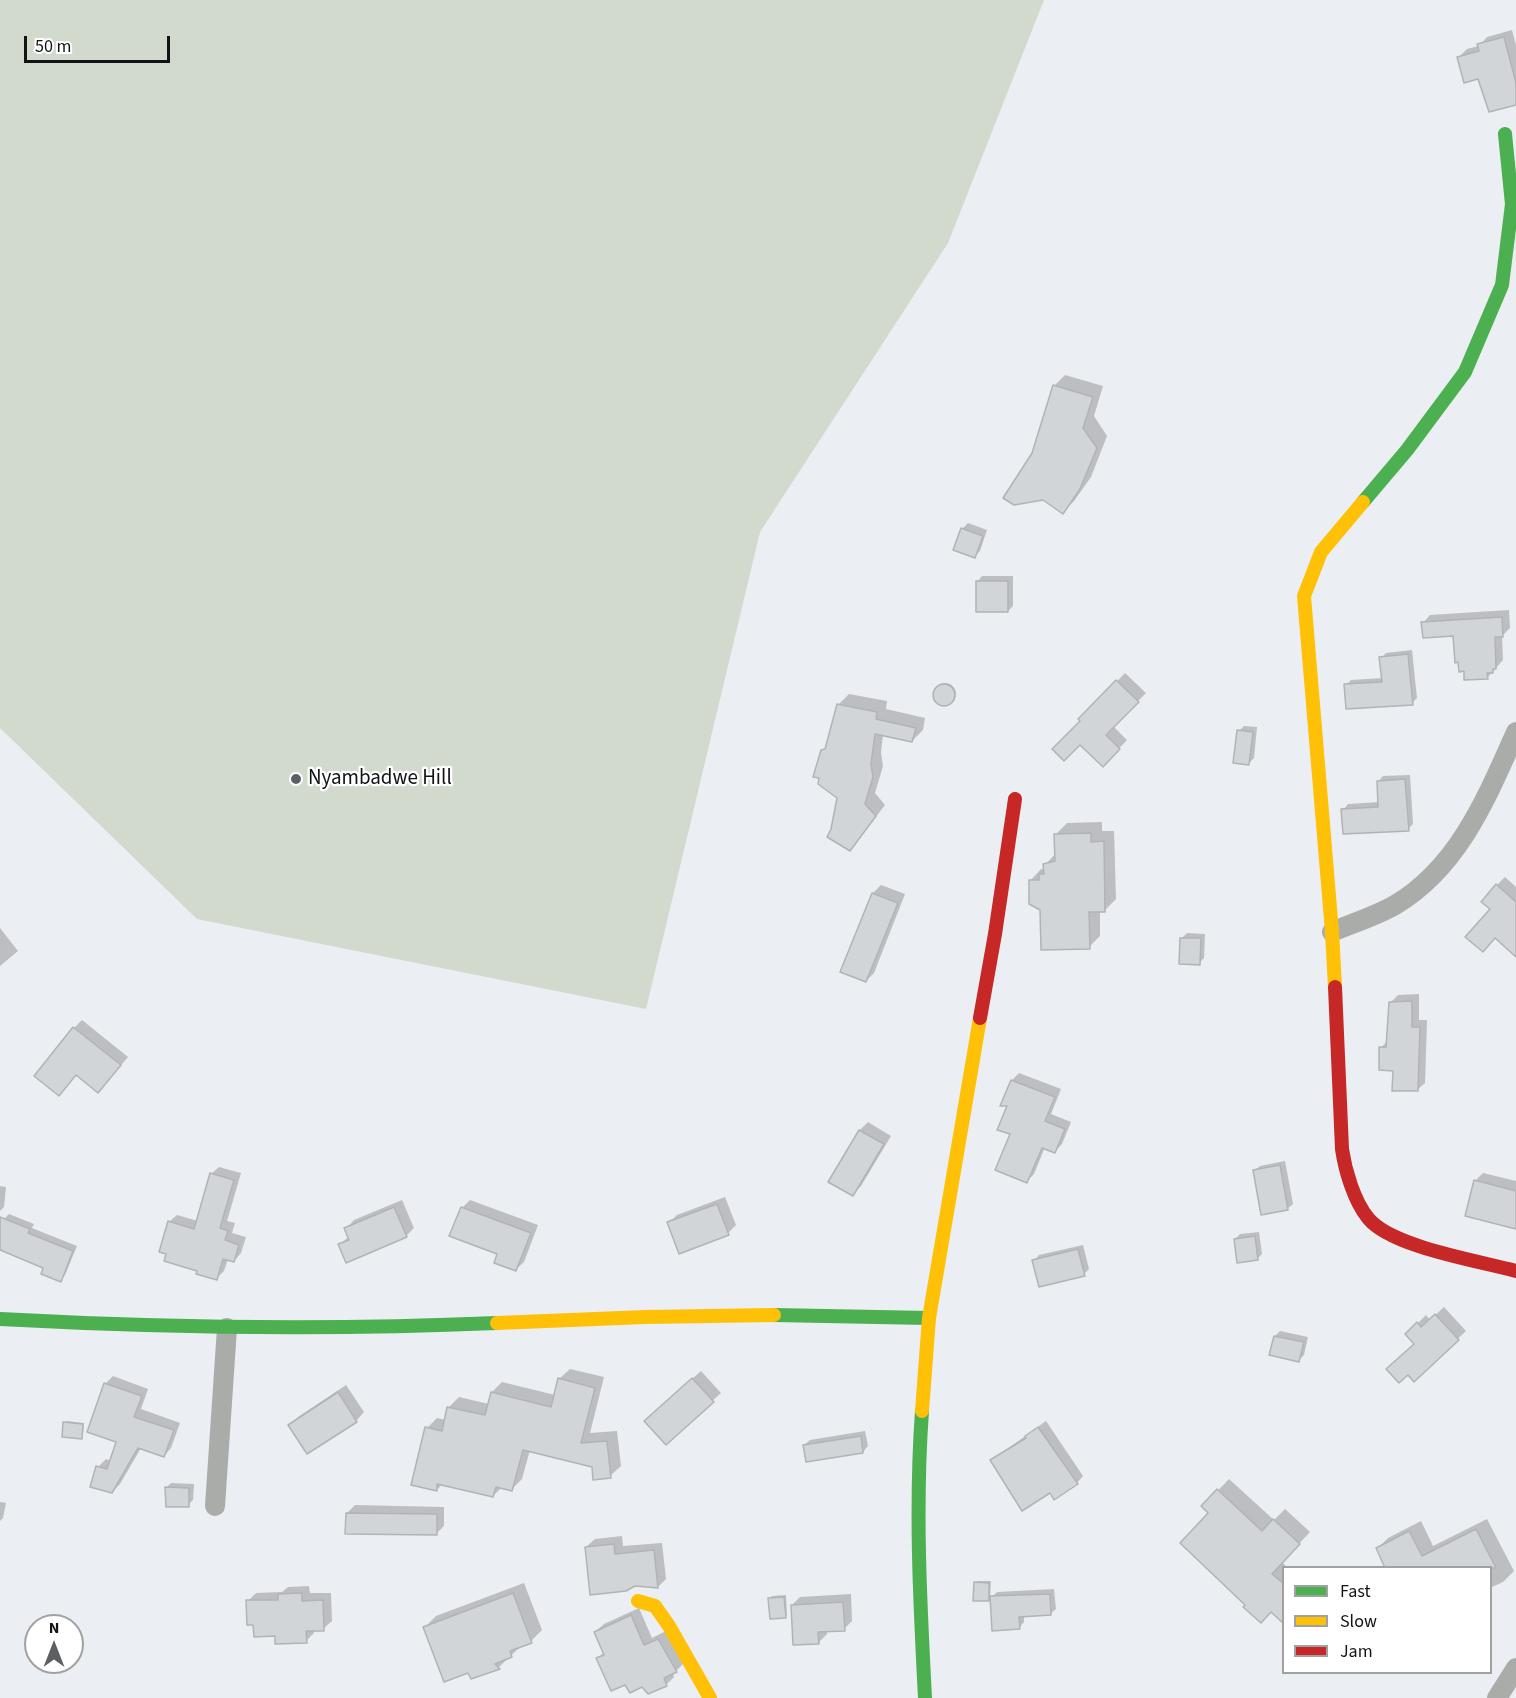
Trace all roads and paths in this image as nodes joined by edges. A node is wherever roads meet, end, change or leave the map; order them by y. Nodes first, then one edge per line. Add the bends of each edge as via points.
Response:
1 (1505, 134) dead end
2 (1516, 732) edge
3 (1015, 799) dead end
4 (1332, 932) junction
5 (1516, 1271) edge
6 (929, 1318) junction
7 (0, 1319) edge
8 (227, 1328) junction
9 (215, 1506) dead end
10 (638, 1601) dead end
11 (1516, 1668) edge
12 (710, 1698) edge
13 (925, 1698) edge
14 (1497, 1698) edge

1 - 4 street via 1512,204 1502,285 1465,372 1407,450 1321,552 1304,596
2 - 4 street via 1483,806 1446,862 1422,886 1394,905
3 - 6 street
4 - 5 street via 1342,1149 1345,1170 1368,1218 1384,1233 1405,1242
6 - 8 street via 691,1316
6 - 13 street via 918,1467
7 - 8 street
8 - 9 street
10 - 12 street via 655,1606
11 - 14 street

